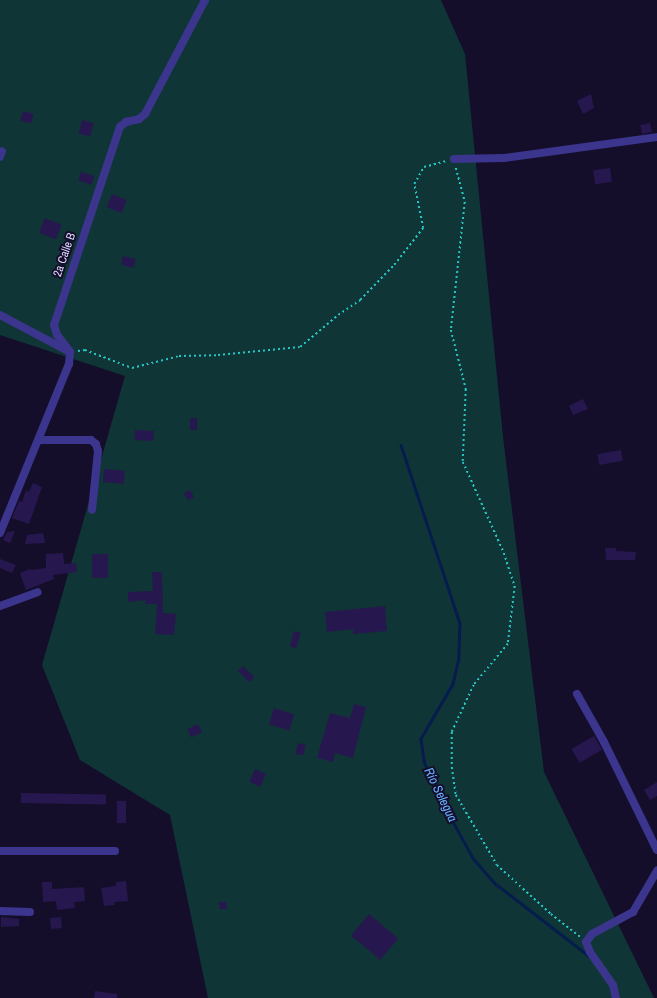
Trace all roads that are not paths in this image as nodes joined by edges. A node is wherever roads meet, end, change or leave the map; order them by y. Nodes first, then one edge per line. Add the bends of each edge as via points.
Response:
1 (205, 0) edge
2 (657, 137) edge
3 (454, 159) road end
4 (0, 315) edge
5 (70, 352) junction
6 (39, 440) junction
7 (92, 510) dead end
8 (0, 533) edge
9 (38, 592) dead end
10 (0, 606) edge
11 (577, 694) dead end
12 (0, 850) edge
13 (657, 850) edge
14 (115, 851) dead end
15 (657, 871) edge
16 (0, 911) edge
17 (30, 912) dead end
18 (616, 998) edge

1 - 5 street, 2a Calle B via 145,114 120,127 54,325 57,336
2 - 3 street via 504,158
4 - 5 street
5 - 6 street via 69,364
6 - 7 street via 91,440 96,444 98,451
6 - 8 street
9 - 10 street
11 - 13 street via 604,742
12 - 14 street
15 - 18 street via 633,912 592,934 586,942 590,952 610,979
16 - 17 street

